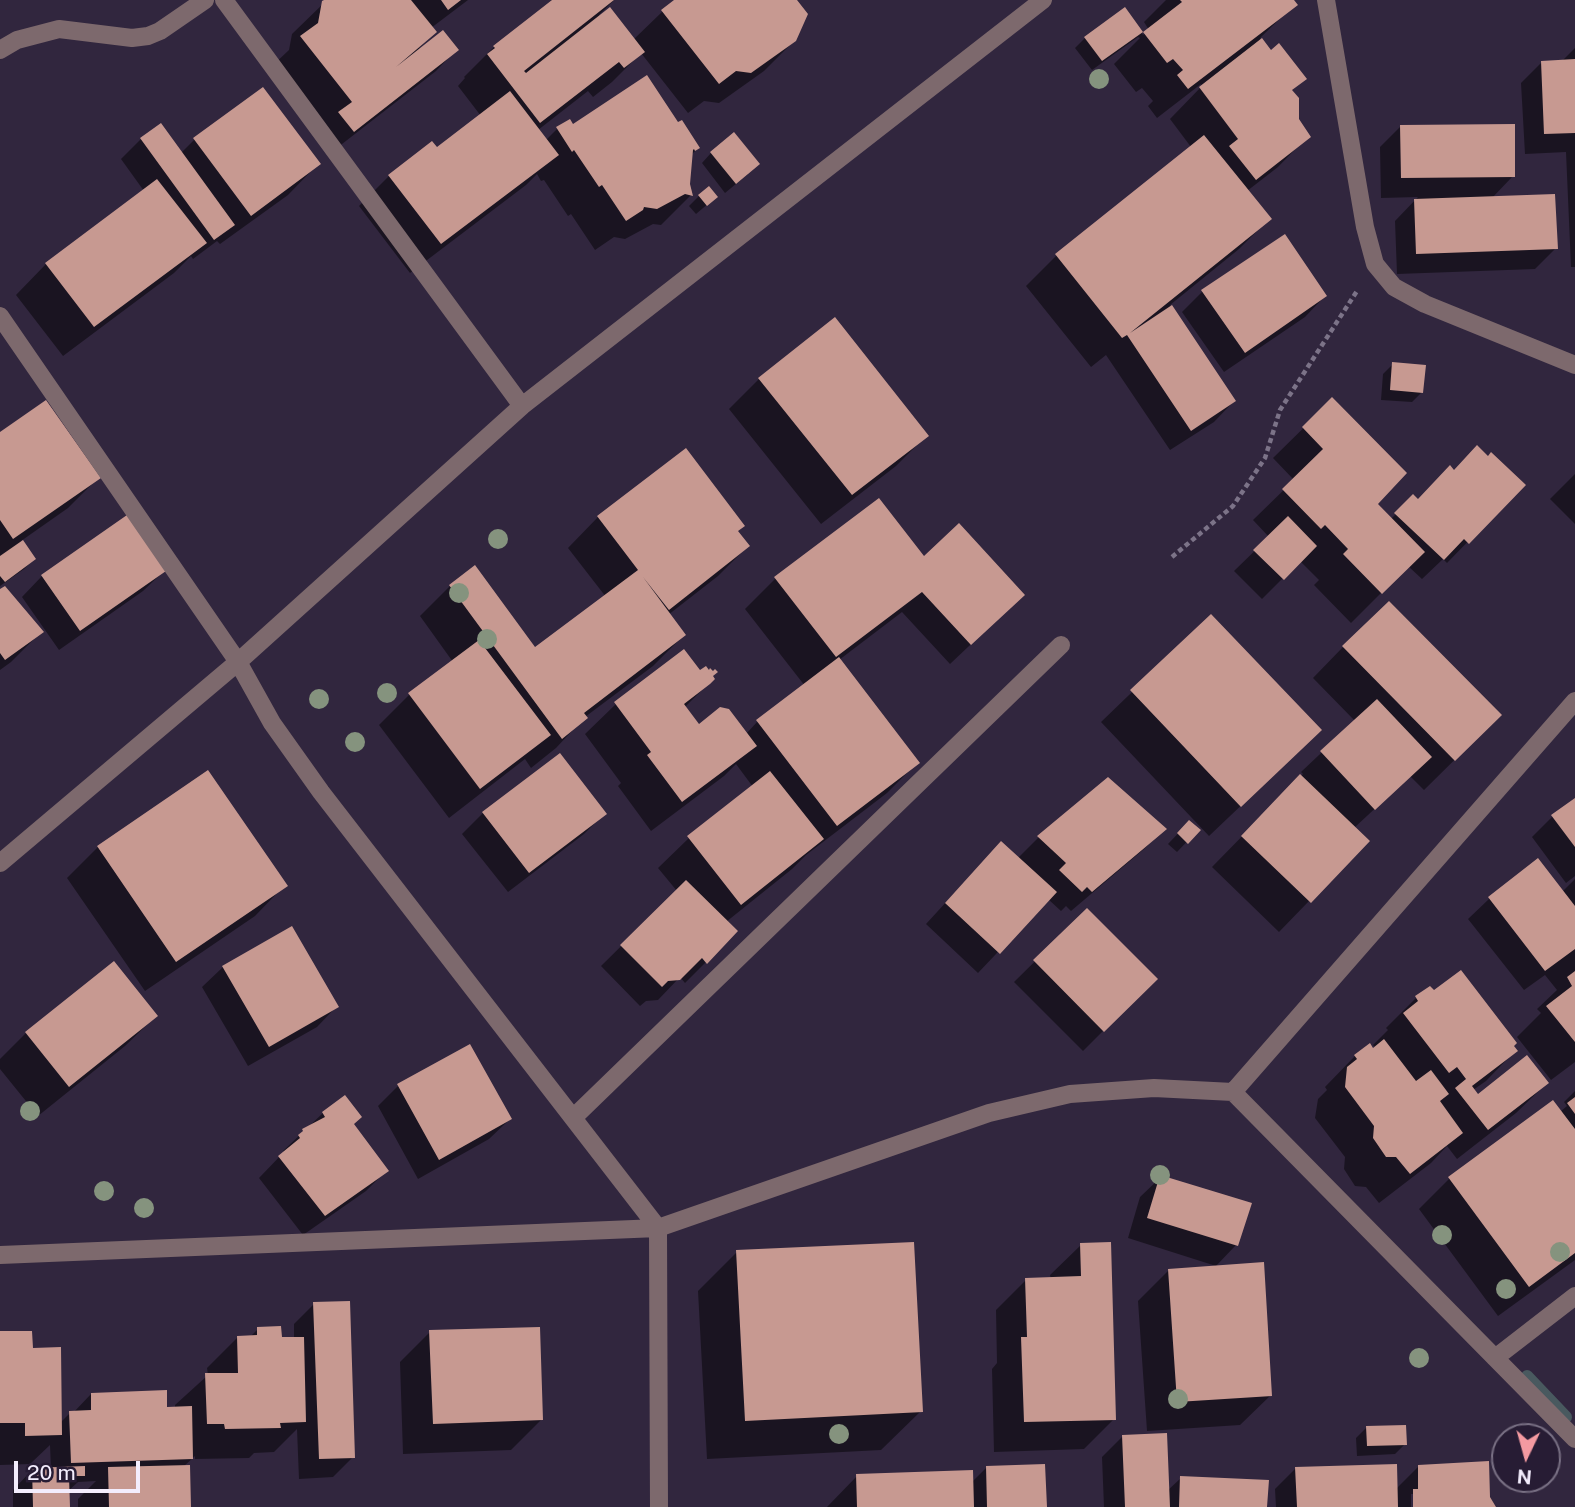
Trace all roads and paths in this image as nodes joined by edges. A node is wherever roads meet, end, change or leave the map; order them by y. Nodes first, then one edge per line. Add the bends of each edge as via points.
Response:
1 (205, 0) edge
2 (224, 0) edge
3 (1043, 0) edge
4 (1326, 0) edge
5 (0, 50) edge
6 (1375, 264) junction
7 (0, 317) edge
8 (1575, 365) edge
9 (522, 407) junction
10 (1172, 557) dead end
11 (1061, 645) dead end
12 (238, 663) junction
13 (1575, 701) edge
14 (0, 863) edge
15 (1233, 1092) junction
16 (573, 1118) junction
17 (658, 1228) junction
18 (0, 1255) edge
19 (1575, 1296) edge
20 (1495, 1358) junction
21 (1575, 1439) edge
22 (659, 1507) edge

1 - 5 street via 148,36 59,29 16,40
2 - 9 street
3 - 9 street
4 - 6 street
6 - 8 street via 1394,287 1425,304
6 - 10 path via 1280,410 1265,458 1233,506
7 - 12 street
9 - 12 street
11 - 16 street
12 - 14 street
12 - 16 street via 272,723 321,792
13 - 15 street
15 - 17 street via 1154,1088 1070,1094 989,1113
15 - 20 street
16 - 17 street
17 - 18 street
17 - 22 street
19 - 20 street
20 - 21 street

